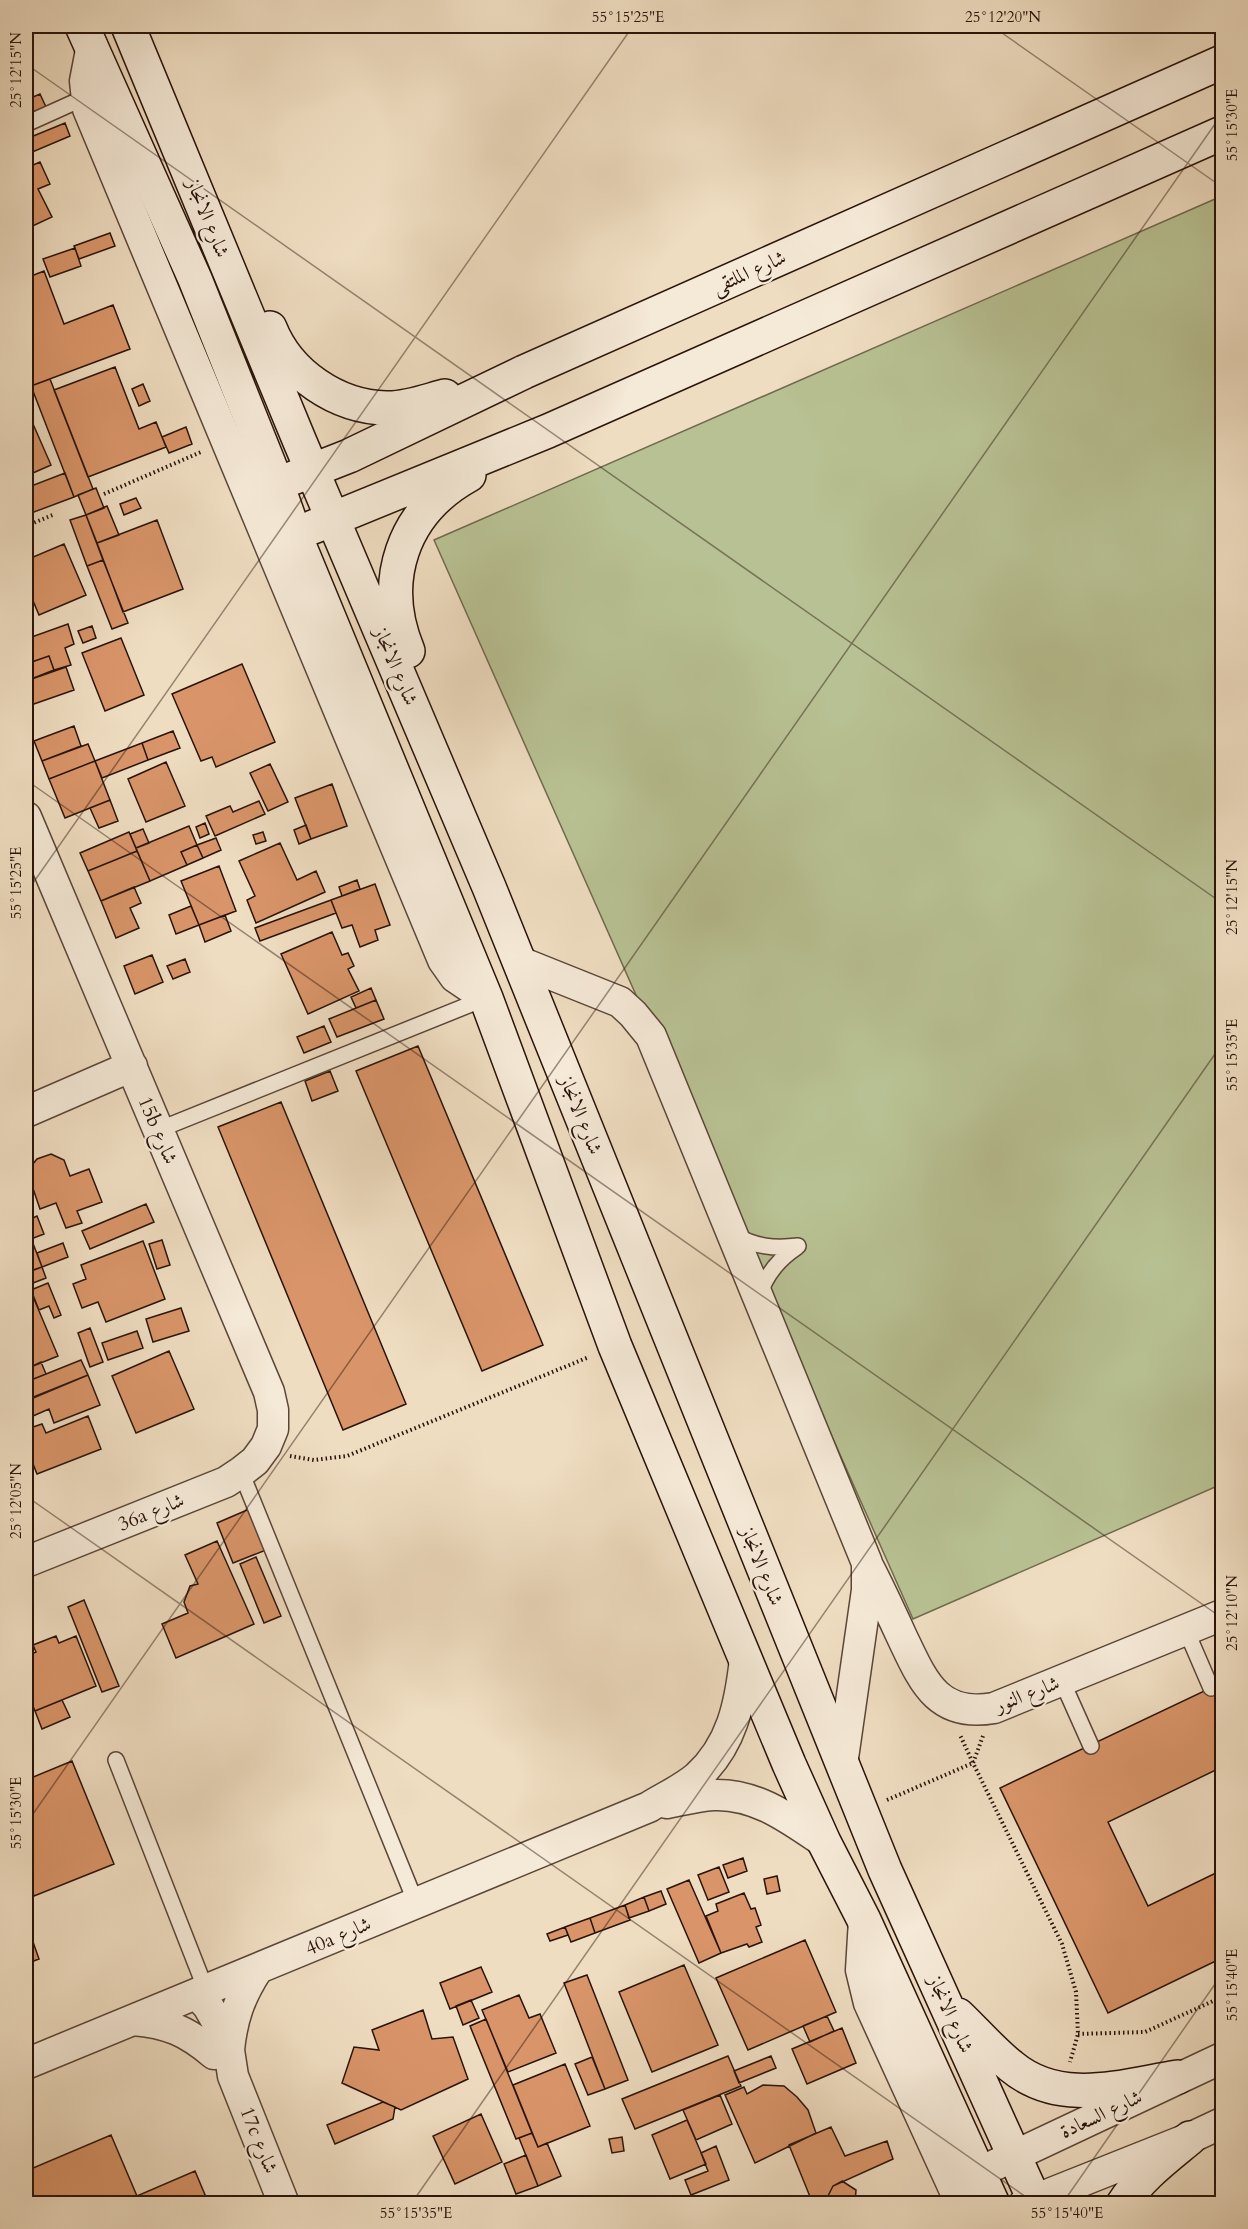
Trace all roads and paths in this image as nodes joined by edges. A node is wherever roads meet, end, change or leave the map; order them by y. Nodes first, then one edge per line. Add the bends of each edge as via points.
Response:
1 (128, 26) edge
2 (87, 35) edge
3 (1222, 62) edge
4 (86, 97) junction
5 (165, 113) junction
6 (26, 124) edge
7 (1222, 133) edge
8 (524, 372) junction
9 (549, 432) junction
10 (227, 441) junction
11 (313, 471) junction
12 (277, 484) junction
13 (104, 494) dead end
14 (55, 514) dead end
15 (333, 519) junction
16 (26, 526) edge
17 (295, 535) junction
18 (26, 817) edge
19 (489, 887) junction
20 (520, 962) junction
21 (486, 998) junction
22 (132, 1066) junction
23 (26, 1112) edge
24 (158, 1130) junction
25 (732, 1233) junction
26 (759, 1298) junction
27 (615, 1346) junction
28 (266, 1446) junction
29 (242, 1472) junction
30 (26, 1562) edge
31 (867, 1563) junction
32 (1222, 1615) edge
33 (1186, 1630) junction
34 (745, 1659) junction
35 (1062, 1680) junction
36 (1211, 1688) dead end
37 (944, 1701) junction
38 (994, 1708) junction
39 (1091, 1746) dead end
40 (117, 1760) dead end
41 (973, 1762) junction
42 (842, 1765) junction
43 (649, 1807) junction
44 (861, 1811) junction
45 (824, 1842) junction
46 (416, 1904) junction
47 (864, 1920) junction
48 (257, 1970) junction
49 (202, 1992) junction
50 (1222, 1997) edge
51 (946, 2003) junction
52 (133, 2020) junction
53 (1078, 2034) junction
54 (1222, 2058) edge
55 (225, 2060) junction
56 (26, 2064) edge
57 (1178, 2077) junction
58 (1062, 2090) junction
59 (1222, 2123) edge
60 (1190, 2138) junction
61 (1013, 2155) junction
62 (980, 2172) junction
63 (1032, 2202) edge
64 (284, 2204) edge
65 (961, 2204) edge
66 (993, 2204) edge
67 (1123, 2204) edge

1 - 5 street, شارع الانجاز
2 - 4 street
2 - 12 street, شارع الانجاز via 195,279
3 - 8 street, شارع الملتقى
4 - 6 lane
4 - 10 street
5 - 8 street via 190,143 209,176 273,335 288,359 308,379 359,404 387,408 420,403
5 - 11 street, شارع الانجاز
7 - 9 street
8 - 11 street, شارع الملتقى
9 - 15 street
9 - 19 street via 457,482 436,499 419,519 397,567 397,620 472,805
10 - 13 path
10 - 21 street via 443,960 455,977
11 - 12 street, شارع الملتقى
11 - 15 street, شارع الانجاز
12 - 17 street, شارع الانجاز
14 - 16 path
15 - 17 street
15 - 19 street, شارع الانجاز
17 - 21 street, شارع الانجاز
18 - 22 street, 15b شارع
19 - 20 street, شارع الانجاز
20 - 25 street, شارع النور via 620,1002 651,1036
20 - 42 street, شارع الانجاز
21 - 24 lane
21 - 27 street, شارع الانجاز
22 - 23 street
22 - 24 street, 15b شارع
24 - 28 street, 15b شارع via 269,1392 273,1429
25 - 26 street, شارع النور
25 - 26 lane via 764,1246 798,1246 773,1268
26 - 31 street, شارع النور
27 - 28 path via 347,1456 314,1460 281,1454
27 - 34 street, شارع الانجاز
28 - 29 street, 36a شارع
29 - 30 street, 36a شارع via 226,1482
29 - 46 lane
31 - 37 street, شارع النور via 926,1685
31 - 42 street via 867,1590
32 - 33 street, شارع النور
33 - 35 street, شارع النور
33 - 36 lane
34 - 43 street, 40a شارع via 736,1716 720,1750 695,1778
34 - 45 street, شارع الانجاز
35 - 38 street, شارع النور
35 - 39 lane
37 - 38 street, شارع النور via 969,1711
37 - 41 path
38 - 41 path
40 - 49 lane
41 - 44 path
41 - 53 path via 1062,1944 1076,1992
42 - 44 street, شارع الانجاز
43 - 45 street, 40a شارع via 715,1795 750,1799 771,1807
43 - 46 street, 40a شارع
44 - 51 street, شارع الانجاز
45 - 47 street, شارع الانجاز
46 - 48 street, 40a شارع
47 - 62 street, شارع الانجاز
47 - 65 street via 861,1970 869,2002
48 - 49 street, 40a شارع
48 - 55 street via 237,2007
49 - 52 street, 40a شارع
49 - 55 street, 17c شارع via 217,2019
50 - 53 path via 1145,2032
51 - 58 street via 1012,2067
51 - 61 street, شارع الانجاز
52 - 55 street via 177,2028
52 - 56 street, 40a شارع
53 - 58 path
54 - 57 street, شارع السعادة
55 - 64 street, 17c شارع
57 - 58 street via 1101,2091
57 - 61 street, شارع السعادة
59 - 60 street
60 - 63 street
60 - 67 street via 1150,2172
61 - 62 street, شارع السعادة
61 - 63 street, شارع الانجاز
62 - 66 street, شارع الانجاز

